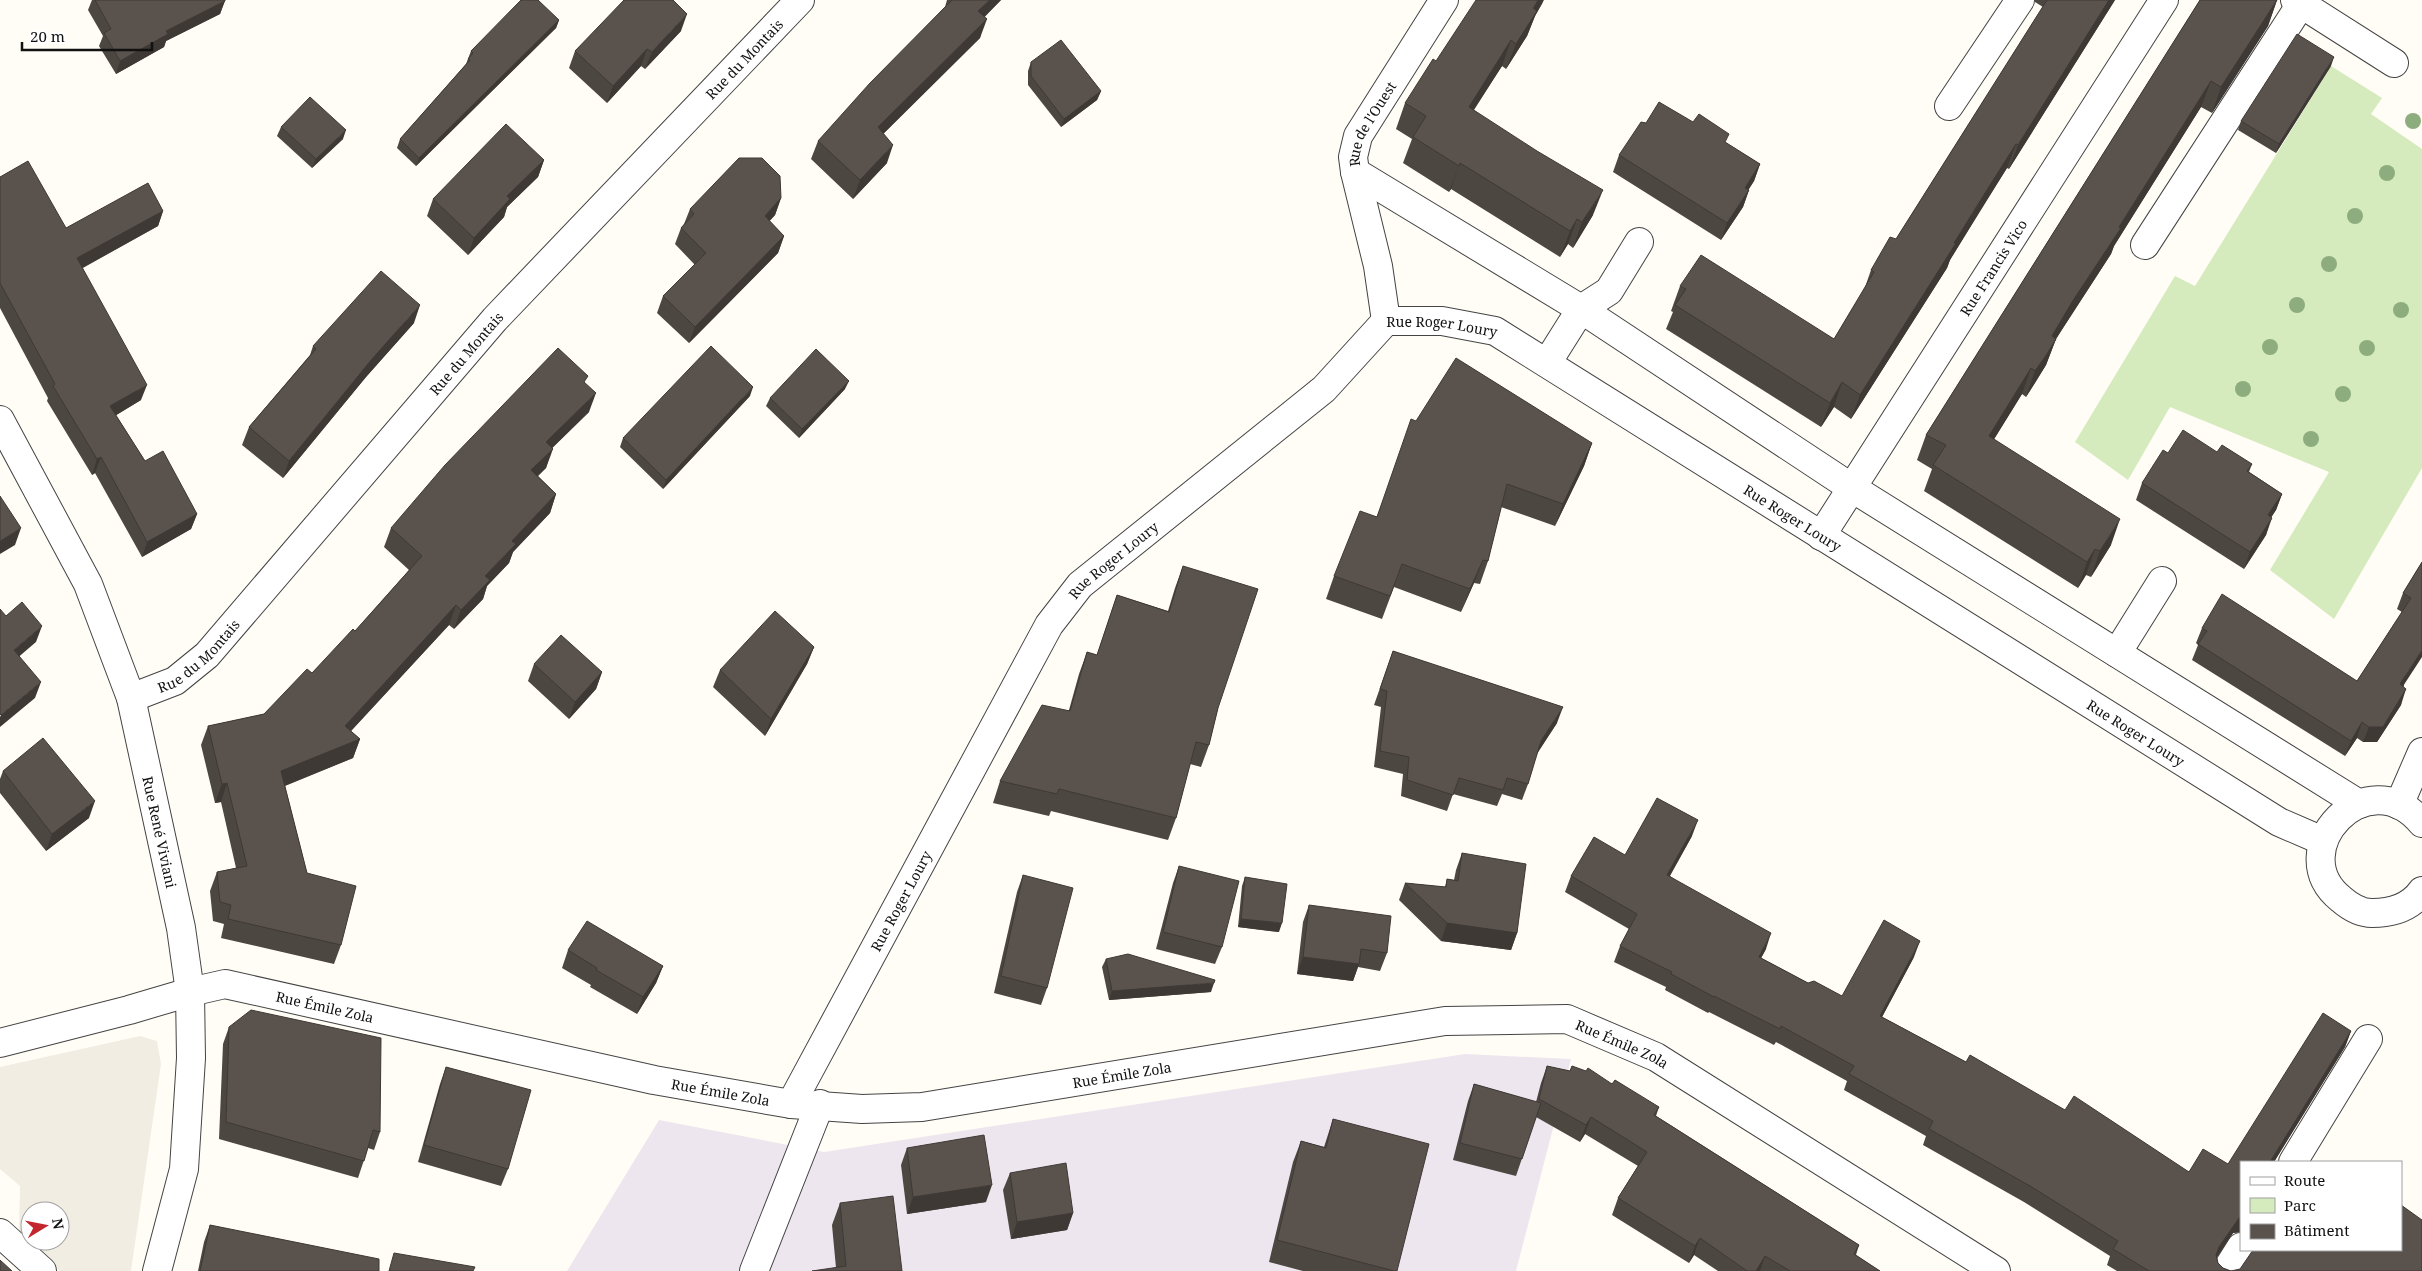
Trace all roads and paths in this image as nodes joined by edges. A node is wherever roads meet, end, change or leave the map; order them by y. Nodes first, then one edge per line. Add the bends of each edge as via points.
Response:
1 (800, 0) edge
2 (1444, 0) edge
3 (2020, 0) edge
4 (2164, 0) edge
5 (2298, 2) edge
6 (2394, 63) dead end
7 (1949, 106) dead end
8 (1354, 172) junction
9 (1639, 242) dead end
10 (2146, 245) dead end
11 (1581, 309) junction
12 (1386, 321) junction
13 (1547, 363) junction
14 (0, 420) edge
15 (1852, 488) junction
16 (1821, 536) junction
17 (2162, 581) dead end
18 (2117, 653) junction
19 (131, 698) junction
20 (2422, 752) edge
21 (2359, 804) junction
22 (2399, 805) junction
23 (2422, 824) edge
24 (2323, 841) junction
25 (2416, 904) edge
26 (190, 992) junction
27 (2368, 1039) dead end
28 (0, 1043) edge
29 (791, 1104) junction
30 (820, 1104) junction
31 (2294, 1161) edge
32 (0, 1233) edge
33 (2240, 1249) edge
34 (42, 1271) edge
35 (157, 1271) edge
36 (754, 1271) edge
37 (1996, 1271) edge
38 (2226, 1271) edge

1 - 19 street, Rue du Montais via 495,319 207,655 175,682
2 - 8 street, Rue de l'Ouest via 1358,136 1352,157
3 - 7 street
4 - 15 street, Rue Francis Vico
5 - 6 street
5 - 10 street
8 - 11 street
8 - 12 street, Rue de l'Ouest via 1378,266
9 - 11 street via 1609,291
11 - 13 street
11 - 15 street
12 - 13 street, Rue Roger Loury via 1442,321 1495,331
12 - 29 street, Rue Roger Loury via 1324,389 1080,585 1049,625
13 - 16 street, Rue Roger Loury
14 - 19 street, Rue René Viviani via 88,584
15 - 16 street, Rue Francis Vico
15 - 18 street
16 - 24 street, Rue Roger Loury via 2279,822
17 - 18 street
18 - 21 street
19 - 26 street, Rue René Viviani via 181,928
20 - 22 street
21 - 22 street via 2386,801
21 - 24 street via 2337,818
22 - 23 street
24 - 25 street via 2321,860 2325,878 2335,895 2350,907 2368,913 2387,913
26 - 28 street, Rue Émile Zola
26 - 29 street, Rue Émile Zola via 225,984 654,1080
26 - 35 street, Rue René Viviani via 191,1058 184,1169
27 - 31 street
29 - 30 street, Rue Émile Zola
30 - 36 street
30 - 37 street, Rue Émile Zola via 862,1109 922,1107 1445,1021 1567,1019 1656,1057
32 - 34 street
33 - 38 street

